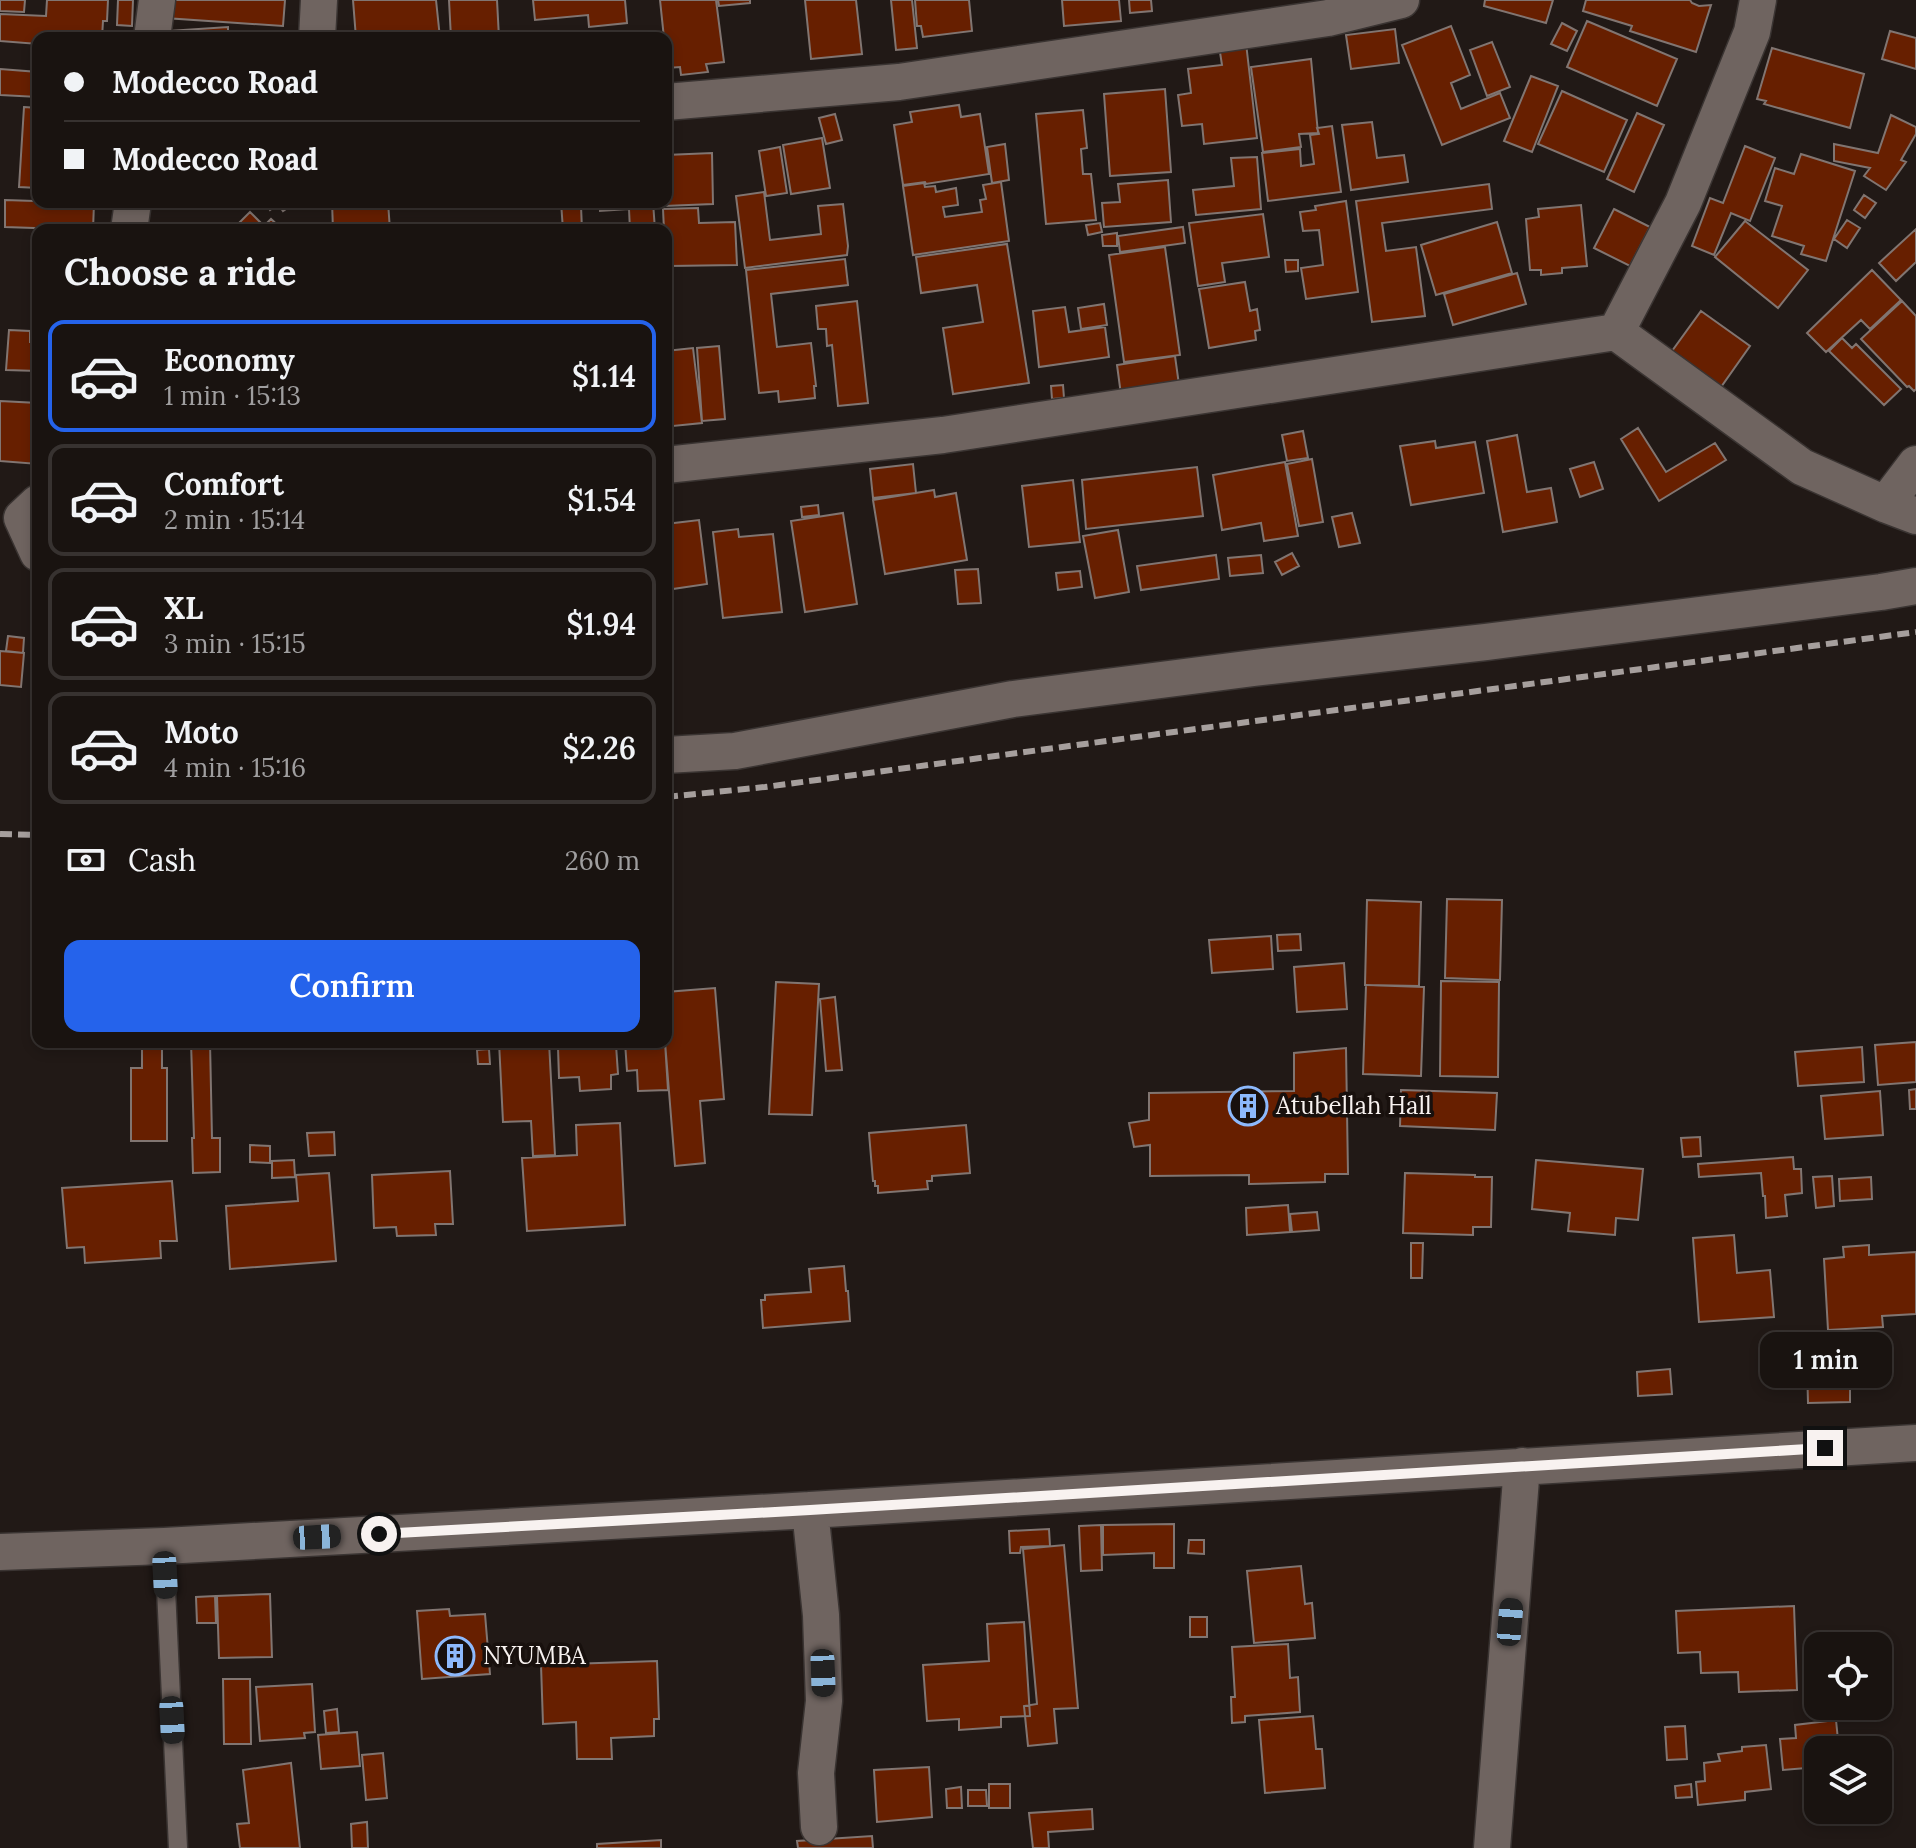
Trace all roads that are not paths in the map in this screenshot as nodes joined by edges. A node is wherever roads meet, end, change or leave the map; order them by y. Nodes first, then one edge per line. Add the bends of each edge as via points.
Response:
1 (157, 0) edge
2 (319, 0) edge
3 (1401, 0) edge
4 (1758, 0) edge
5 (153, 32) edge
6 (317, 32) edge
7 (672, 101) edge
8 (1616, 332) junction
9 (672, 464) edge
10 (1916, 464) edge
11 (1902, 510) edge
12 (25, 515) edge
13 (32, 535) edge
14 (1916, 586) edge
15 (672, 755) edge
16 (1916, 1443) edge
17 (1522, 1466) junction
18 (810, 1510) junction
19 (164, 1546) junction
20 (0, 1552) edge
21 (819, 1827) dead end
22 (178, 1848) edge
23 (1492, 1848) edge

1 - 5 street
2 - 6 street
3 - 7 street via 1328,18 899,82
4 - 8 street via 1752,32 1683,203
8 - 9 street via 943,435
8 - 11 street via 1802,467
10 - 11 street via 1894,493
12 - 13 street
14 - 15 street via 1013,699 735,751
16 - 17 street
17 - 18 street
17 - 23 street
18 - 19 street
18 - 21 street via 824,1701 816,1773
19 - 20 street
19 - 22 lane

